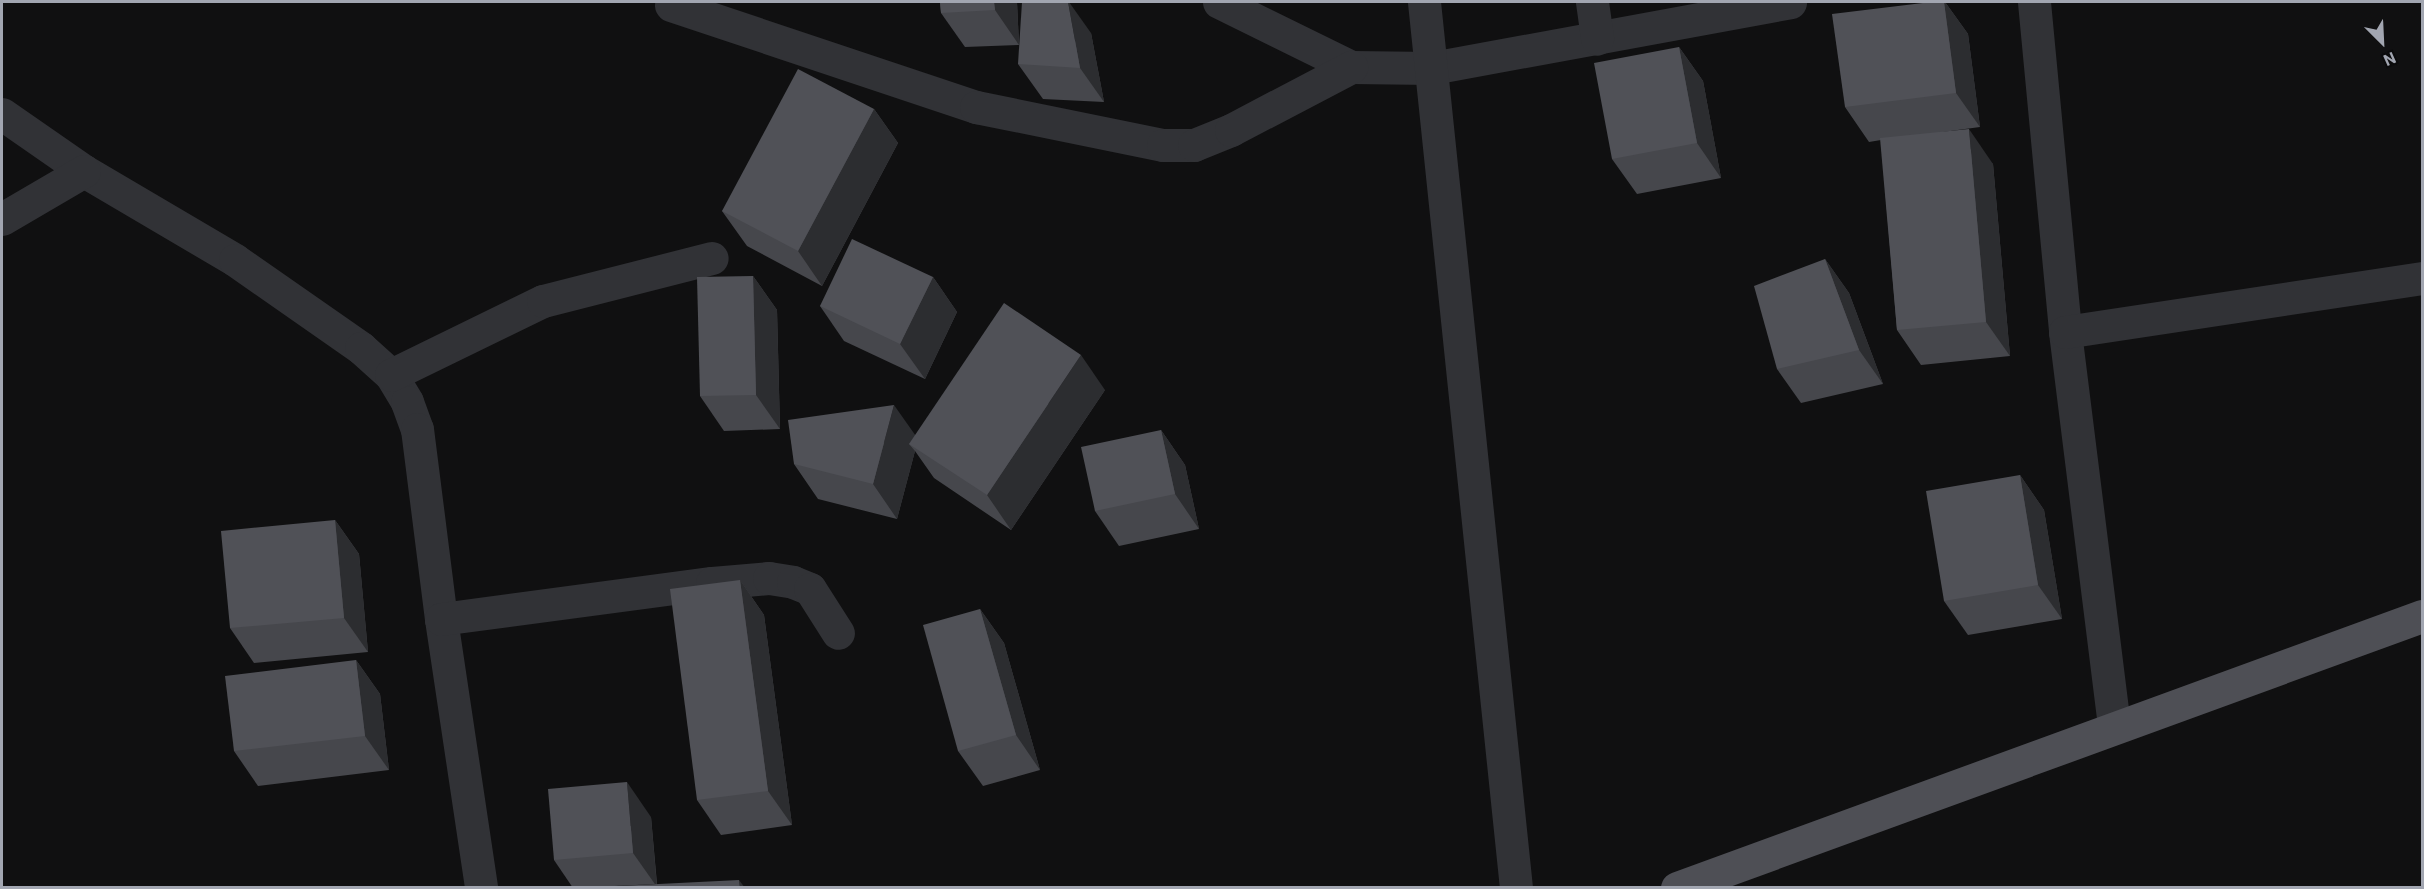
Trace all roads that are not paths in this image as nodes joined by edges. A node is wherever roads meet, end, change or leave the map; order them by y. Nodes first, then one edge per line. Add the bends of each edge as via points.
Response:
1 (1219, 2) edge
2 (1425, 2) edge
3 (1592, 2) edge
4 (1790, 2) edge
5 (2034, 2) edge
6 (671, 5) dead end
7 (1597, 39) junction
8 (1351, 67) junction
9 (1432, 68) junction
10 (2, 114) edge
11 (84, 171) junction
12 (2, 219) edge
13 (712, 258) dead end
14 (2422, 278) edge
15 (2065, 332) junction
16 (391, 375) junction
17 (441, 619) junction
18 (2418, 625) edge
19 (838, 633) dead end
20 (2114, 726) junction
21 (1697, 885) edge
22 (481, 888) edge
23 (1516, 888) edge

1 - 8 street
2 - 9 street
3 - 7 street
4 - 7 street
5 - 15 street
6 - 8 street via 976,107 1163,145 1194,145
7 - 9 street
8 - 9 street
9 - 23 street
10 - 11 street
11 - 12 street
11 - 16 street via 235,260 361,348
13 - 16 street via 543,301
14 - 15 street
15 - 20 street
16 - 17 street via 417,429
17 - 19 street via 769,578 810,589
17 - 22 street
18 - 20 main road
20 - 21 main road

